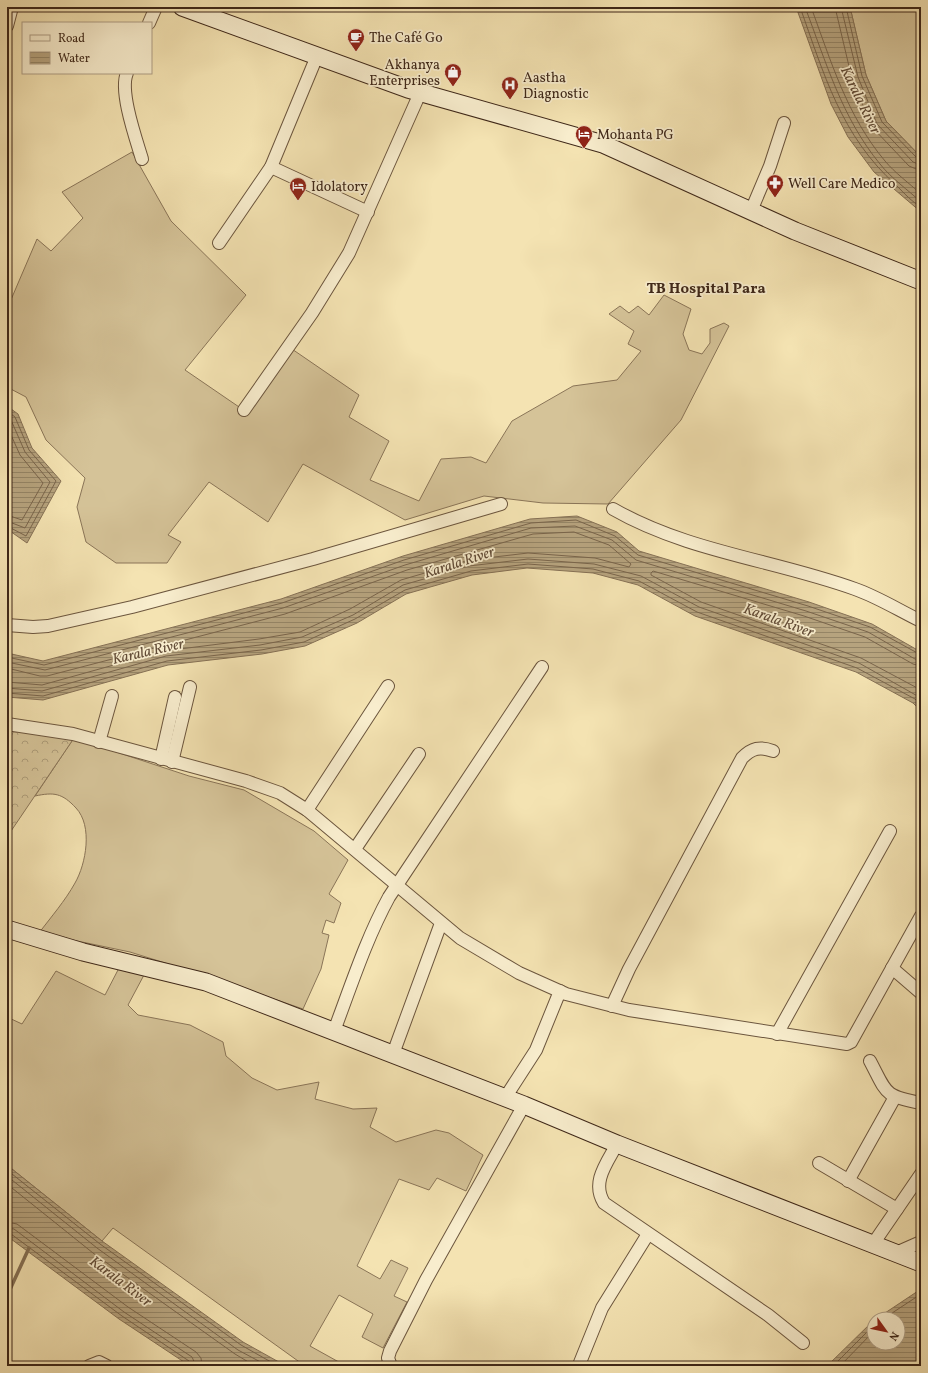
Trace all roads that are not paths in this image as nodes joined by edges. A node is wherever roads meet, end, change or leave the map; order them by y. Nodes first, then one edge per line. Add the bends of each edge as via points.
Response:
1 (12, 7) edge
2 (156, 7) edge
3 (182, 7) edge
4 (148, 22) edge
5 (7, 26) edge
6 (317, 56) junction
7 (126, 74) edge
8 (420, 93) junction
9 (784, 123) dead end
10 (142, 159) dead end
11 (271, 167) junction
12 (751, 211) junction
13 (368, 212) junction
14 (219, 243) dead end
15 (921, 281) edge
16 (244, 410) dead end
17 (502, 504) dead end
18 (613, 508) dead end
19 (921, 621) edge
20 (7, 625) edge
21 (542, 667) dead end
22 (388, 686) dead end
23 (190, 687) dead end
24 (112, 696) dead end
25 (175, 697) dead end
26 (7, 724) edge
27 (99, 742) junction
28 (773, 751) dead end
29 (419, 754) dead end
30 (167, 761) junction
31 (307, 810) junction
32 (890, 831) dead end
33 (355, 849) junction
34 (397, 885) junction
35 (921, 916) edge
36 (441, 923) junction
37 (7, 929) edge
38 (892, 968) junction
39 (560, 991) junction
40 (921, 993) edge
41 (612, 1006) junction
42 (334, 1031) junction
43 (777, 1034) junction
44 (393, 1054) junction
45 (870, 1060) dead end
46 (895, 1097) junction
47 (505, 1098) junction
48 (921, 1104) edge
49 (524, 1105) junction
50 (617, 1144) junction
51 (819, 1163) dead end
52 (921, 1174) edge
53 (848, 1181) junction
54 (897, 1209) junction
55 (648, 1234) junction
56 (921, 1242) edge
57 (873, 1244) junction
58 (896, 1253) junction
59 (921, 1263) edge
60 (803, 1343) dead end
61 (579, 1365) edge
62 (89, 1366) edge
63 (107, 1366) edge
64 (391, 1366) edge

1 - 5 street
2 - 4 street
3 - 6 main road
6 - 8 main road
6 - 11 street
7 - 10 street via 124,91
8 - 12 main road via 603,144
8 - 13 street
9 - 12 street via 765,180
11 - 13 street
11 - 14 street
12 - 15 main road
13 - 16 street via 349,253 328,289
17 - 20 street via 313,559 132,607 48,626
18 - 19 street via 663,533 698,546 857,589
21 - 34 street
22 - 31 street
23 - 30 street
24 - 27 street
25 - 30 street
26 - 27 street via 73,734
27 - 30 street
28 - 41 street via 763,747 755,748 749,750 742,758
29 - 33 street
30 - 31 street via 266,787
31 - 33 street
32 - 43 street
33 - 34 street
34 - 36 street
34 - 42 street via 378,918
35 - 38 street
36 - 39 street via 519,973
36 - 44 street
37 - 42 main road via 83,952 194,977
38 - 40 street
38 - 43 street via 849,1043
39 - 41 street
39 - 47 street via 536,1050
41 - 43 street
42 - 44 main road
44 - 47 main road
45 - 46 street via 885,1090
46 - 48 street
46 - 53 street
47 - 49 main road
49 - 50 main road
49 - 64 street via 426,1280 390,1351 388,1358
50 - 55 street via 598,1182 600,1197 610,1208
50 - 57 main road
51 - 53 street
52 - 54 street
53 - 54 street
54 - 57 street
55 - 60 street via 768,1315
55 - 61 street via 602,1308
56 - 58 street
57 - 58 main road
58 - 59 main road
62 - 63 street via 99,1362

